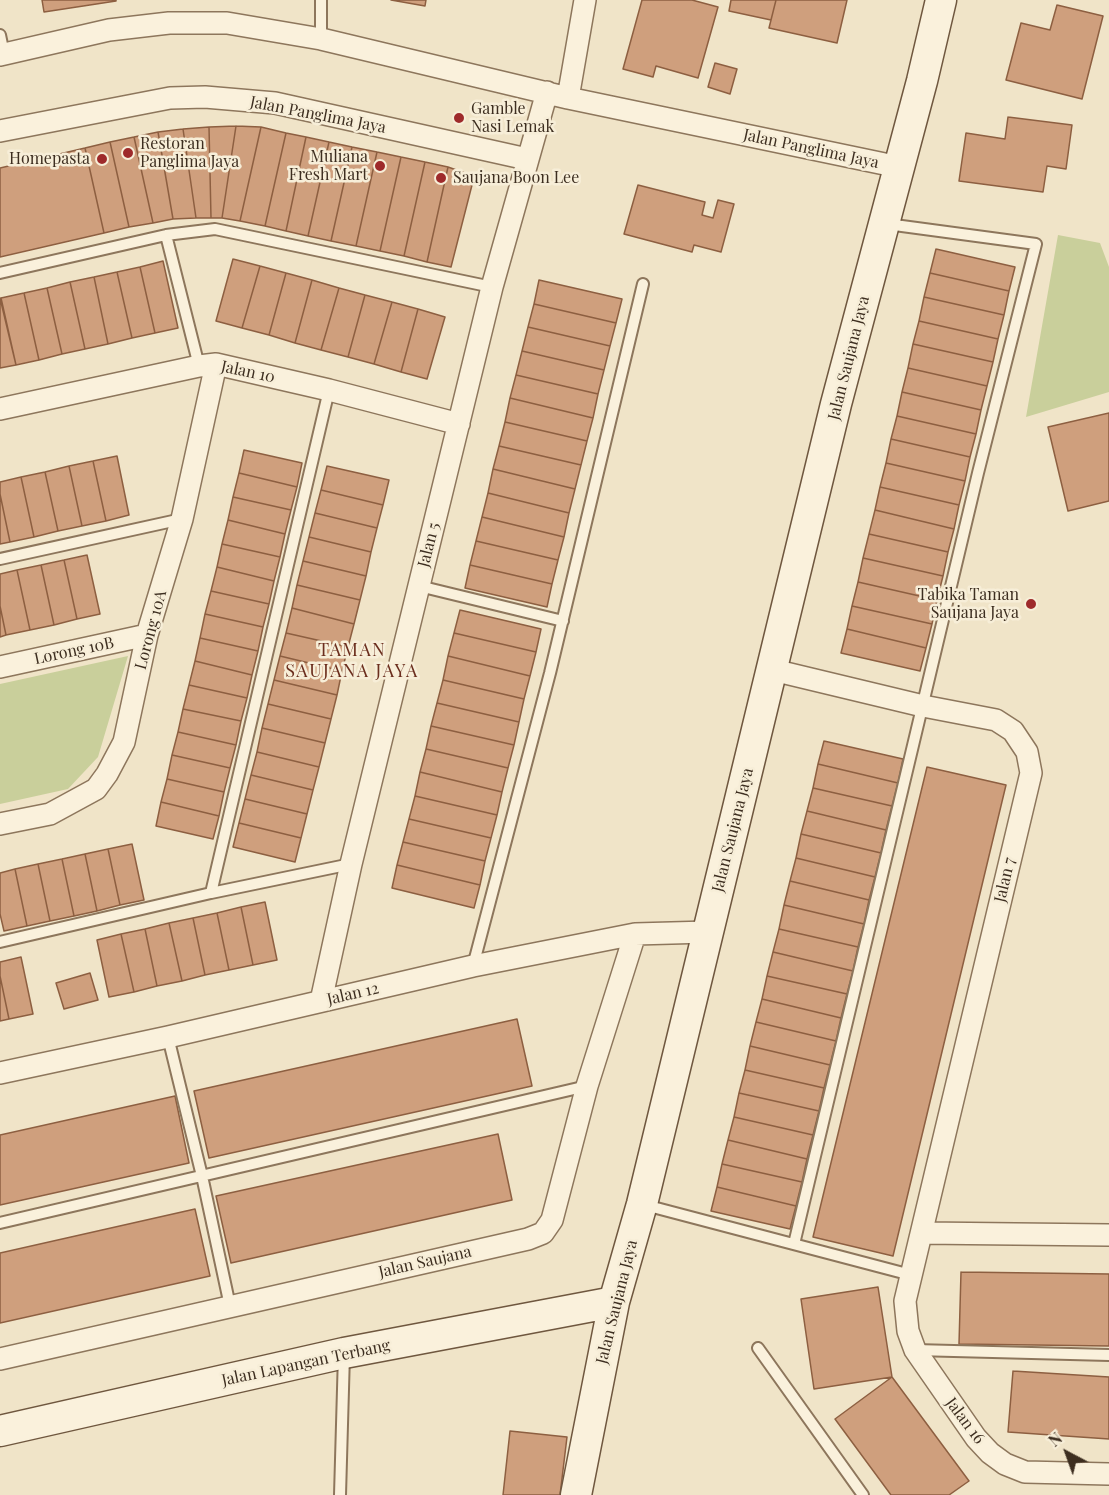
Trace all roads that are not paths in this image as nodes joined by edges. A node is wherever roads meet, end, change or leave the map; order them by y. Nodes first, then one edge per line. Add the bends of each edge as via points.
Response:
1 (321, 0) edge
2 (585, 0) edge
3 (941, 0) edge
4 (321, 39) junction
5 (1, 48) edge
6 (547, 92) junction
7 (568, 98) junction
8 (0, 131) edge
9 (527, 159) junction
10 (899, 167) junction
11 (884, 224) junction
12 (166, 235) junction
13 (0, 273) edge
14 (644, 284) dead end
15 (492, 287) junction
16 (208, 365) junction
17 (329, 390) junction
18 (0, 409) edge
19 (459, 424) junction
20 (182, 519) junction
21 (0, 559) edge
22 (419, 586) junction
23 (563, 621) junction
24 (147, 635) junction
25 (0, 667) edge
26 (772, 670) junction
27 (923, 706) junction
28 (0, 824) edge
29 (351, 864) junction
30 (211, 893) junction
31 (708, 932) junction
32 (634, 934) junction
33 (0, 942) edge
34 (473, 966) junction
35 (321, 1001) junction
36 (168, 1036) junction
37 (0, 1072) edge
38 (587, 1086) junction
39 (202, 1176) junction
40 (642, 1204) junction
41 (0, 1223) edge
42 (922, 1233) junction
43 (1109, 1235) edge
44 (794, 1244) junction
45 (911, 1275) junction
46 (614, 1302) junction
47 (230, 1306) junction
48 (758, 1348) dead end
49 (915, 1350) junction
50 (344, 1353) junction
51 (1109, 1355) edge
52 (0, 1359) edge
53 (0, 1431) edge
54 (1109, 1474) edge
55 (340, 1495) edge
56 (576, 1495) edge
57 (863, 1495) edge

1 - 4 lane
2 - 7 street
3 - 10 main road, Jalan Saujana Jaya
4 - 5 street, Jalan Panglima Jaya via 227,24 169,23
4 - 6 street, Jalan Panglima Jaya
6 - 7 street, Jalan Panglima Jaya
6 - 9 street, Jalan 5
7 - 10 street, Jalan Panglima Jaya
8 - 9 street, Jalan Panglima Jaya via 170,99 205,97 275,103
9 - 15 street, Jalan 5
10 - 11 main road, Jalan Saujana Jaya
11 - 26 main road, Jalan Saujana Jaya
11 - 27 lane via 1036,244
12 - 13 lane
12 - 15 lane via 215,229
12 - 16 lane
14 - 23 lane
15 - 19 street, Jalan 5
16 - 17 street, Jalan 10
16 - 18 street, Jalan 10
16 - 20 street, Lorong 10A
17 - 19 street, Jalan 10
17 - 30 lane
19 - 22 street, Jalan 5
20 - 21 lane
20 - 24 street, Lorong 10A
22 - 23 lane
22 - 29 street, Jalan 5
23 - 34 lane
24 - 25 street, Lorong 10B
24 - 28 street, Lorong 10A via 124,742 96,789 50,814
26 - 27 street, Jalan 7
26 - 31 main road, Jalan Saujana Jaya
27 - 42 street, Jalan 7 via 996,720 1013,732 1027,752 1030,773
27 - 44 lane
29 - 30 lane
29 - 35 street, Jalan 5
30 - 33 lane
31 - 32 street, Jalan 12
31 - 40 main road, Jalan Saujana Jaya
32 - 34 street, Jalan 12
32 - 38 street, Jalan Saujana
34 - 35 street, Jalan 12
35 - 36 street, Jalan 12
36 - 37 street, Jalan 12
36 - 39 lane
38 - 39 lane
38 - 47 street, Jalan Saujana via 552,1220 543,1233
39 - 41 lane
39 - 47 lane
40 - 44 lane
40 - 46 main road, Jalan Saujana Jaya
42 - 43 street
42 - 45 street, Jalan 7
44 - 45 lane
45 - 49 street, Jalan 16 via 905,1301 908,1331
46 - 50 main road, Jalan Lapangan Terbang
46 - 56 main road, Jalan Saujana Jaya
47 - 52 street, Jalan Saujana
48 - 57 lane
49 - 51 lane
49 - 54 street, Jalan 16 via 976,1438 1005,1464 1025,1472
50 - 53 main road, Jalan Lapangan Terbang
50 - 55 lane

